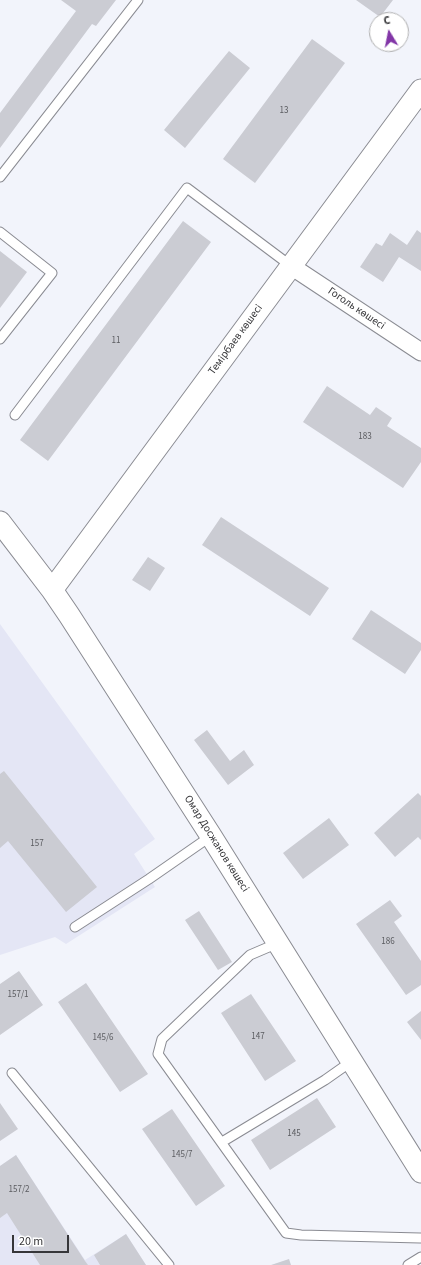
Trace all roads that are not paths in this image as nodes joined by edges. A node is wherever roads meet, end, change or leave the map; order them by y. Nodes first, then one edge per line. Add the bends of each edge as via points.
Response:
1 (138, 0) edge
2 (421, 90) edge
3 (0, 177) edge
4 (0, 232) edge
5 (291, 266) junction
6 (0, 339) edge
7 (421, 352) edge
8 (15, 415) dead end
9 (0, 522) edge
10 (52, 590) junction
11 (211, 836) junction
12 (75, 927) dead end
13 (278, 943) junction
14 (352, 1061) junction
15 (12, 1073) dead end
16 (222, 1142) junction
17 (421, 1172) edge
18 (420, 1238) dead end
19 (421, 1257) edge
20 (169, 1265) edge
21 (408, 1265) edge

1 - 3 lane
2 - 5 street, Темірбаев көшесі
4 - 6 lane via 52,273
5 - 7 street, Гоголь көшесі
5 - 8 lane via 187,188
5 - 10 street, Темірбаев көшесі
9 - 10 street, Омар Досжанов көшесі
10 - 11 street, Омар Досжанов көшесі
11 - 12 lane
11 - 13 street, Омар Досжанов көшесі
13 - 14 street, Омар Досжанов көшесі
13 - 16 lane via 250,955 162,1039 158,1054
14 - 16 lane
14 - 17 street, Омар Досжанов көшесі
15 - 20 lane
16 - 18 lane via 286,1232 302,1235
19 - 21 lane

